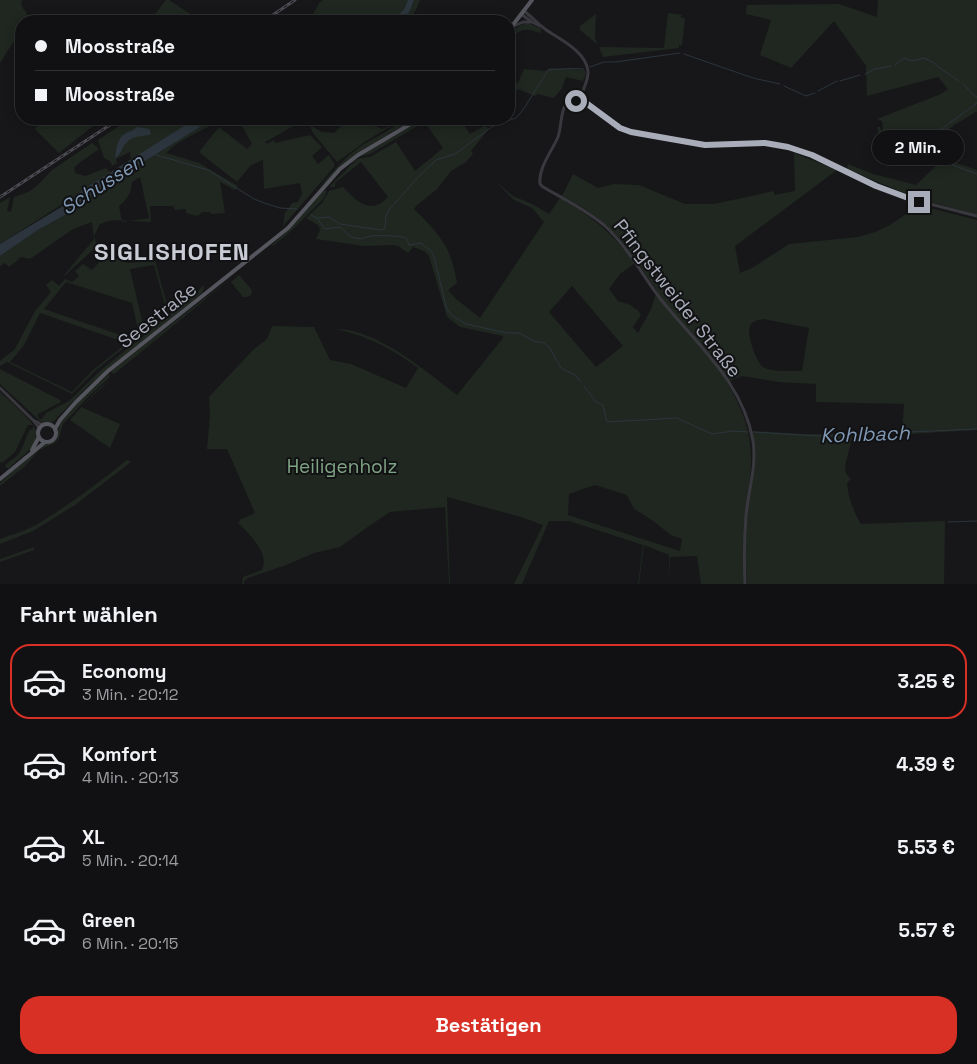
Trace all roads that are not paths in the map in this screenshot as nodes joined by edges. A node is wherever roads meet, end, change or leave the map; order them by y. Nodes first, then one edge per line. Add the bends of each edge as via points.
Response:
1 (532, 0) edge
2 (523, 12) junction
3 (515, 22) edge
4 (532, 22) junction
5 (515, 26) edge
6 (543, 27) junction
7 (582, 100) junction
8 (408, 125) edge
9 (977, 216) edge
10 (0, 388) edge
11 (60, 420) junction
12 (50, 425) junction
13 (42, 427) junction
14 (55, 429) junction
15 (40, 437) junction
16 (45, 442) junction
17 (31, 452) junction
18 (0, 479) edge
19 (745, 583) edge

1 - 2 main road
2 - 3 main road
2 - 4 street
2 - 6 street
4 - 5 street
4 - 6 street
6 - 7 street via 584,60 588,74
7 - 9 street via 620,128 637,134 705,145 765,143 788,147 903,197
7 - 19 street, Pfingstweider Straße via 569,100 564,105 558,136 539,182 543,188 593,216 613,234 671,312 719,366 734,392 747,419 754,447 744,540
8 - 11 main road, Seestraße via 340,169 288,228 108,371
10 - 13 street
11 - 12 main road, Seestraße
11 - 14 main road, Seestraße
12 - 13 main road, Seestraße
12 - 14 main road
13 - 15 main road
14 - 16 main road, Seestraße via 54,439
15 - 16 main road
15 - 17 main road, Seestraße
16 - 17 main road, Seestraße
17 - 18 main road, Seestraße

